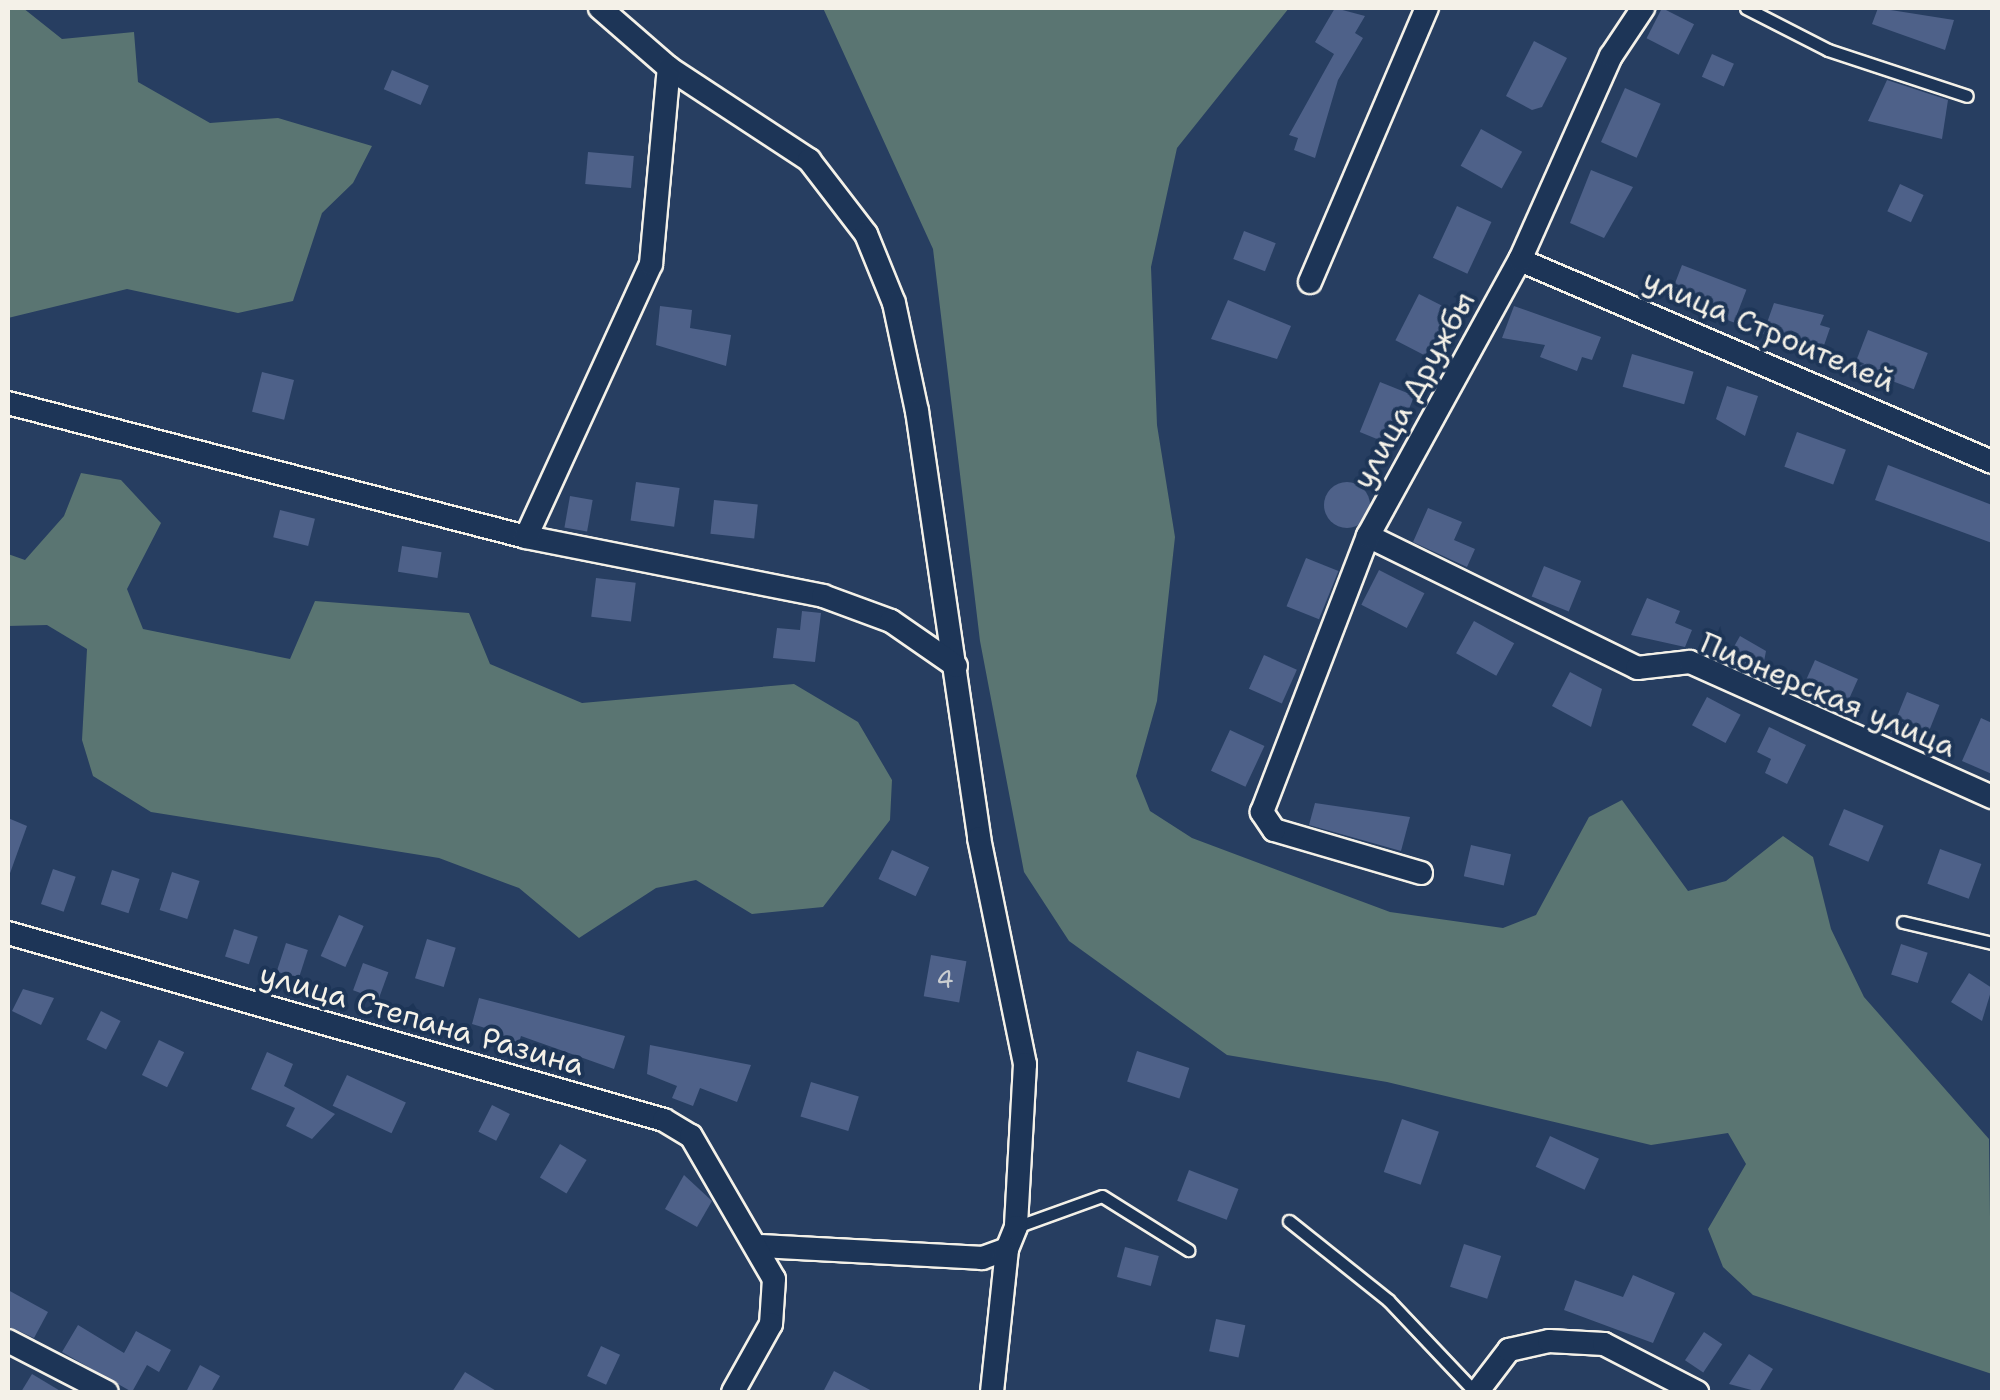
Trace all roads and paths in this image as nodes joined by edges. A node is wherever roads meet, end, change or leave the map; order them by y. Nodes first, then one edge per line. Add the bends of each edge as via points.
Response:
1 (600, 8) edge
2 (1428, 8) edge
3 (1642, 8) edge
4 (1746, 8) edge
5 (669, 68) junction
6 (1967, 96) dead end
7 (1520, 260) junction
8 (1310, 282) dead end
9 (8, 403) edge
10 (1992, 462) edge
11 (1368, 536) junction
12 (526, 537) junction
13 (956, 666) junction
14 (1992, 797) edge
15 (1421, 873) dead end
16 (1903, 922) dead end
17 (8, 933) edge
18 (1992, 943) edge
19 (1289, 1221) dead end
20 (1012, 1238) junction
21 (762, 1246) junction
22 (1188, 1250) dead end
23 (8, 1341) edge
24 (107, 1392) edge
25 (733, 1392) edge
26 (992, 1392) edge
27 (1476, 1392) edge
28 (1696, 1392) edge

1 - 5 street
2 - 8 street
3 - 7 street, улица Дружбы via 1611,56
4 - 6 lane via 1828,50
5 - 12 street via 652,264
5 - 13 street via 808,160 866,234 894,303 917,411
7 - 10 street, улица Строителей
7 - 11 street, улица Дружбы
9 - 12 street
11 - 14 street, Пионерская улица via 1636,668 1690,662
11 - 15 street, улица Дружбы via 1262,812 1274,830
12 - 13 street via 822,596 891,620
13 - 20 street via 1025,1064
16 - 18 lane
17 - 21 street, улица Степана Разина via 664,1120 691,1136
19 - 27 lane via 1388,1300
20 - 21 street via 982,1258
20 - 22 lane via 1102,1196
20 - 26 street
21 - 25 street, улица Степана Разина via 774,1279 771,1324
23 - 24 street
27 - 28 street via 1509,1350 1550,1340 1604,1344

